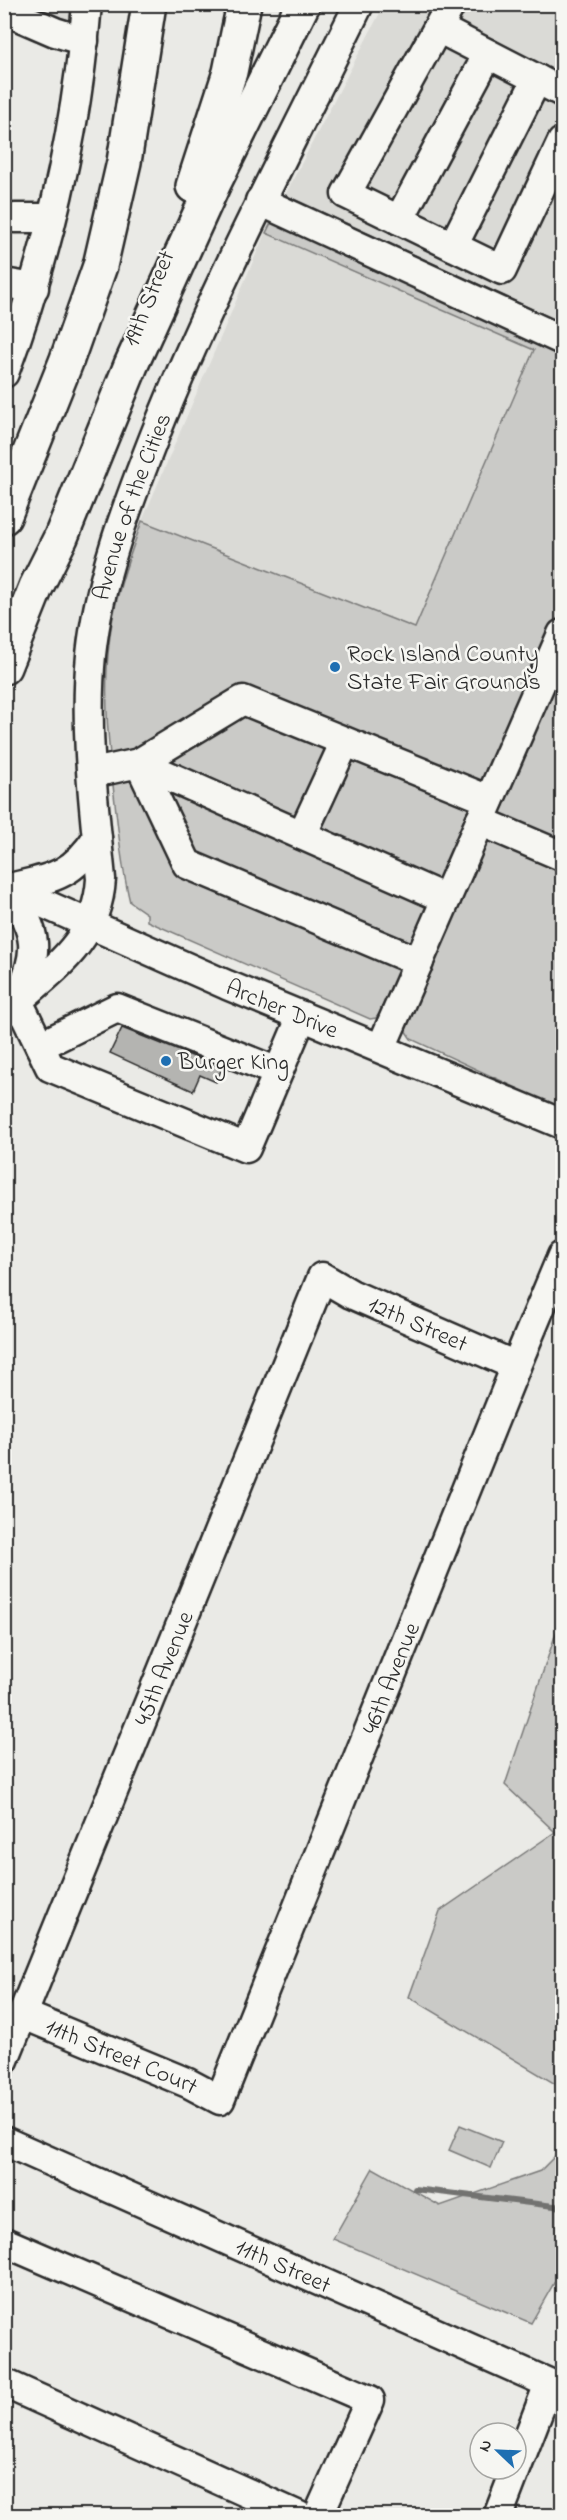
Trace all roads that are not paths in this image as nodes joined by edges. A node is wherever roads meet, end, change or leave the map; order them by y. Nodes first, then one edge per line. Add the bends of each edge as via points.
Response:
1 (87, 4) edge
2 (142, 4) edge
3 (149, 4) edge
4 (244, 4) edge
5 (303, 4) edge
6 (359, 4) edge
7 (4, 10) edge
8 (444, 16) edge
9 (84, 41) junction
10 (488, 54) junction
11 (139, 60) junction
12 (537, 79) junction
13 (562, 92) edge
14 (562, 142) edge
15 (260, 201) junction
16 (15, 218) dead end
17 (51, 218) junction
18 (399, 220) junction
19 (453, 246) junction
20 (481, 260) junction
21 (4, 283) edge
22 (34, 288) junction
23 (463, 294) junction
24 (562, 340) edge
25 (4, 373) edge
26 (52, 396) junction
27 (4, 490) edge
28 (4, 517) edge
29 (36, 587) junction
30 (562, 634) edge
31 (4, 667) edge
32 (345, 742) junction
33 (140, 763) junction
34 (93, 773) junction
35 (485, 811) junction
36 (302, 835) junction
37 (97, 838) junction
38 (562, 856) edge
39 (7, 887) edge
40 (447, 899) junction
41 (90, 923) junction
42 (418, 962) junction
43 (11, 1007) edge
44 (117, 1008) junction
45 (302, 1016) junction
46 (40, 1046) junction
47 (381, 1048) junction
48 (278, 1072) junction
49 (562, 1124) edge
50 (254, 1130) junction
51 (562, 1256) edge
52 (322, 1277) joint
53 (516, 1366) junction
54 (24, 2015) junction
55 (4, 2060) edge
56 (220, 2100) joint
57 (4, 2141) edge
58 (4, 2242) edge
59 (4, 2383) edge
60 (556, 2386) edge
61 (299, 2516) edge
62 (318, 2516) edge
63 (498, 2516) edge

1 - 9 street
2 - 11 main road
3 - 11 main road
4 - 29 main road, 19th Street via 230,72 194,183
5 - 29 main road, Avenue of the Cities via 209,194
6 - 15 street, Avenue of the Cities
7 - 9 street
8 - 10 street
8 - 18 street via 346,194
9 - 17 street via 69,138
10 - 12 street
10 - 18 street
11 - 26 main road via 124,162 100,266
12 - 13 street
12 - 19 street
14 - 20 street via 502,270
15 - 23 street
15 - 34 street, Avenue of the Cities via 198,331 119,533 102,592 91,654
16 - 17 street
17 - 22 street
18 - 19 street
19 - 20 street
20 - 23 street
21 - 22 street
22 - 25 street
23 - 24 street
26 - 27 main road
26 - 28 main road
29 - 31 main road, Avenue of the Cities
30 - 35 street
32 - 33 street via 243,700
32 - 35 street
32 - 36 street
33 - 34 street
33 - 36 street
33 - 42 street via 187,864
34 - 37 street, Avenue of the Cities
35 - 38 street
35 - 40 street
36 - 40 street
37 - 39 street via 74,867 45,880
37 - 41 street, Avenue of the Cities via 100,900
39 - 41 street, Archer Drive
39 - 43 street via 24,913 35,946 30,968
40 - 42 street
41 - 43 street, Avenue of the Cities via 59,966
41 - 45 street, Archer Drive
42 - 47 street
43 - 46 street
44 - 46 street
44 - 48 street
44 - 50 street via 153,1031 248,1071 258,1081 260,1093 251,1115
45 - 47 street, Archer Drive
45 - 48 street
46 - 50 street via 50,1067 246,1148
47 - 49 street, Archer Drive
48 - 50 street
51 - 53 street, 46th Avenue
52 - 53 street, 12th Street via 351,1294
52 - 54 street, 45th Avenue
53 - 56 street, 46th Avenue
54 - 55 street, 45th Avenue
54 - 56 street, 11th Street Court
57 - 60 street, 11th Street
58 - 62 street via 370,2400
59 - 61 street
60 - 63 street

